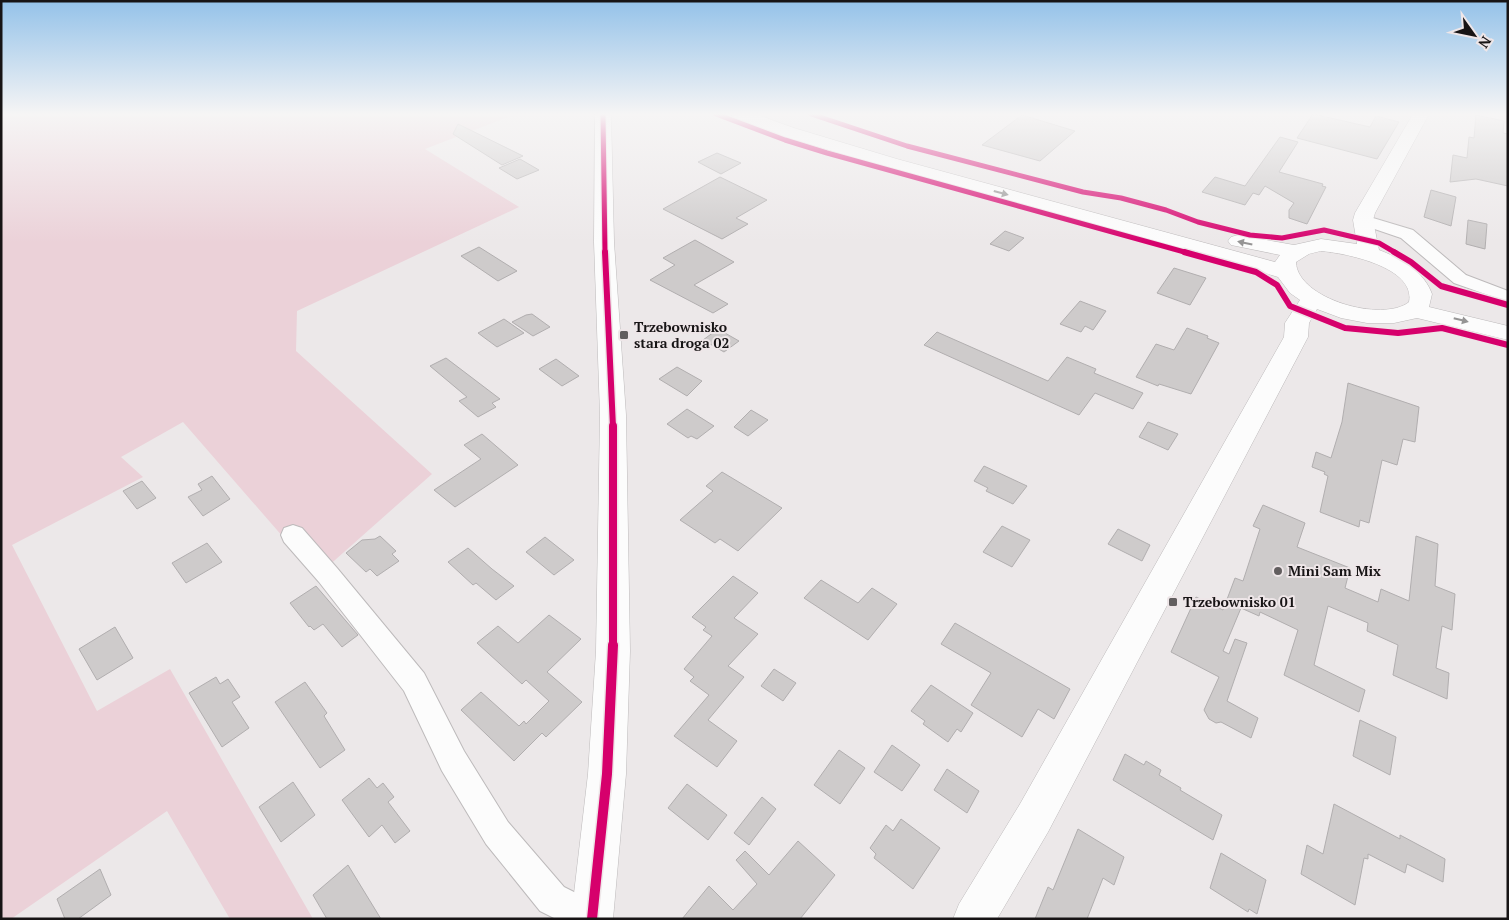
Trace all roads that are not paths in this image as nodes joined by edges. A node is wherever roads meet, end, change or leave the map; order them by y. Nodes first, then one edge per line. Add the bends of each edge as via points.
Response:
1 (603, 157) edge
2 (872, 157) edge
3 (917, 157) edge
4 (1397, 157) edge
5 (1363, 220) junction
6 (1339, 246) junction
7 (1370, 254) junction
8 (1289, 262) junction
9 (1508, 297) edge
10 (1312, 298) junction
11 (1416, 299) junction
12 (1338, 310) junction
13 (1508, 316) edge
14 (1508, 333) edge
15 (1296, 337) junction
16 (293, 535) dead end
17 (592, 914) edge
18 (974, 919) edge

1 - 17 street via 604,242 613,415 613,651 607,774
2 -> 8 street via 1244,259
8 -> 3 street via 1217,236
4 - 5 street
5 - 6 street via 1352,226
5 - 7 street
5 - 9 street via 1407,234 1460,279
6 - 7 street
6 - 8 street via 1305,247
7 - 11 street via 1412,278
8 - 10 street via 1290,280
10 - 12 street
10 - 15 street via 1297,323
11 - 12 street via 1401,315 1382,317
11 - 13 street
11 -> 14 street
12 - 15 street via 1314,330
15 - 18 street via 1034,818
16 - 17 street via 414,682 453,761 497,833 552,899

